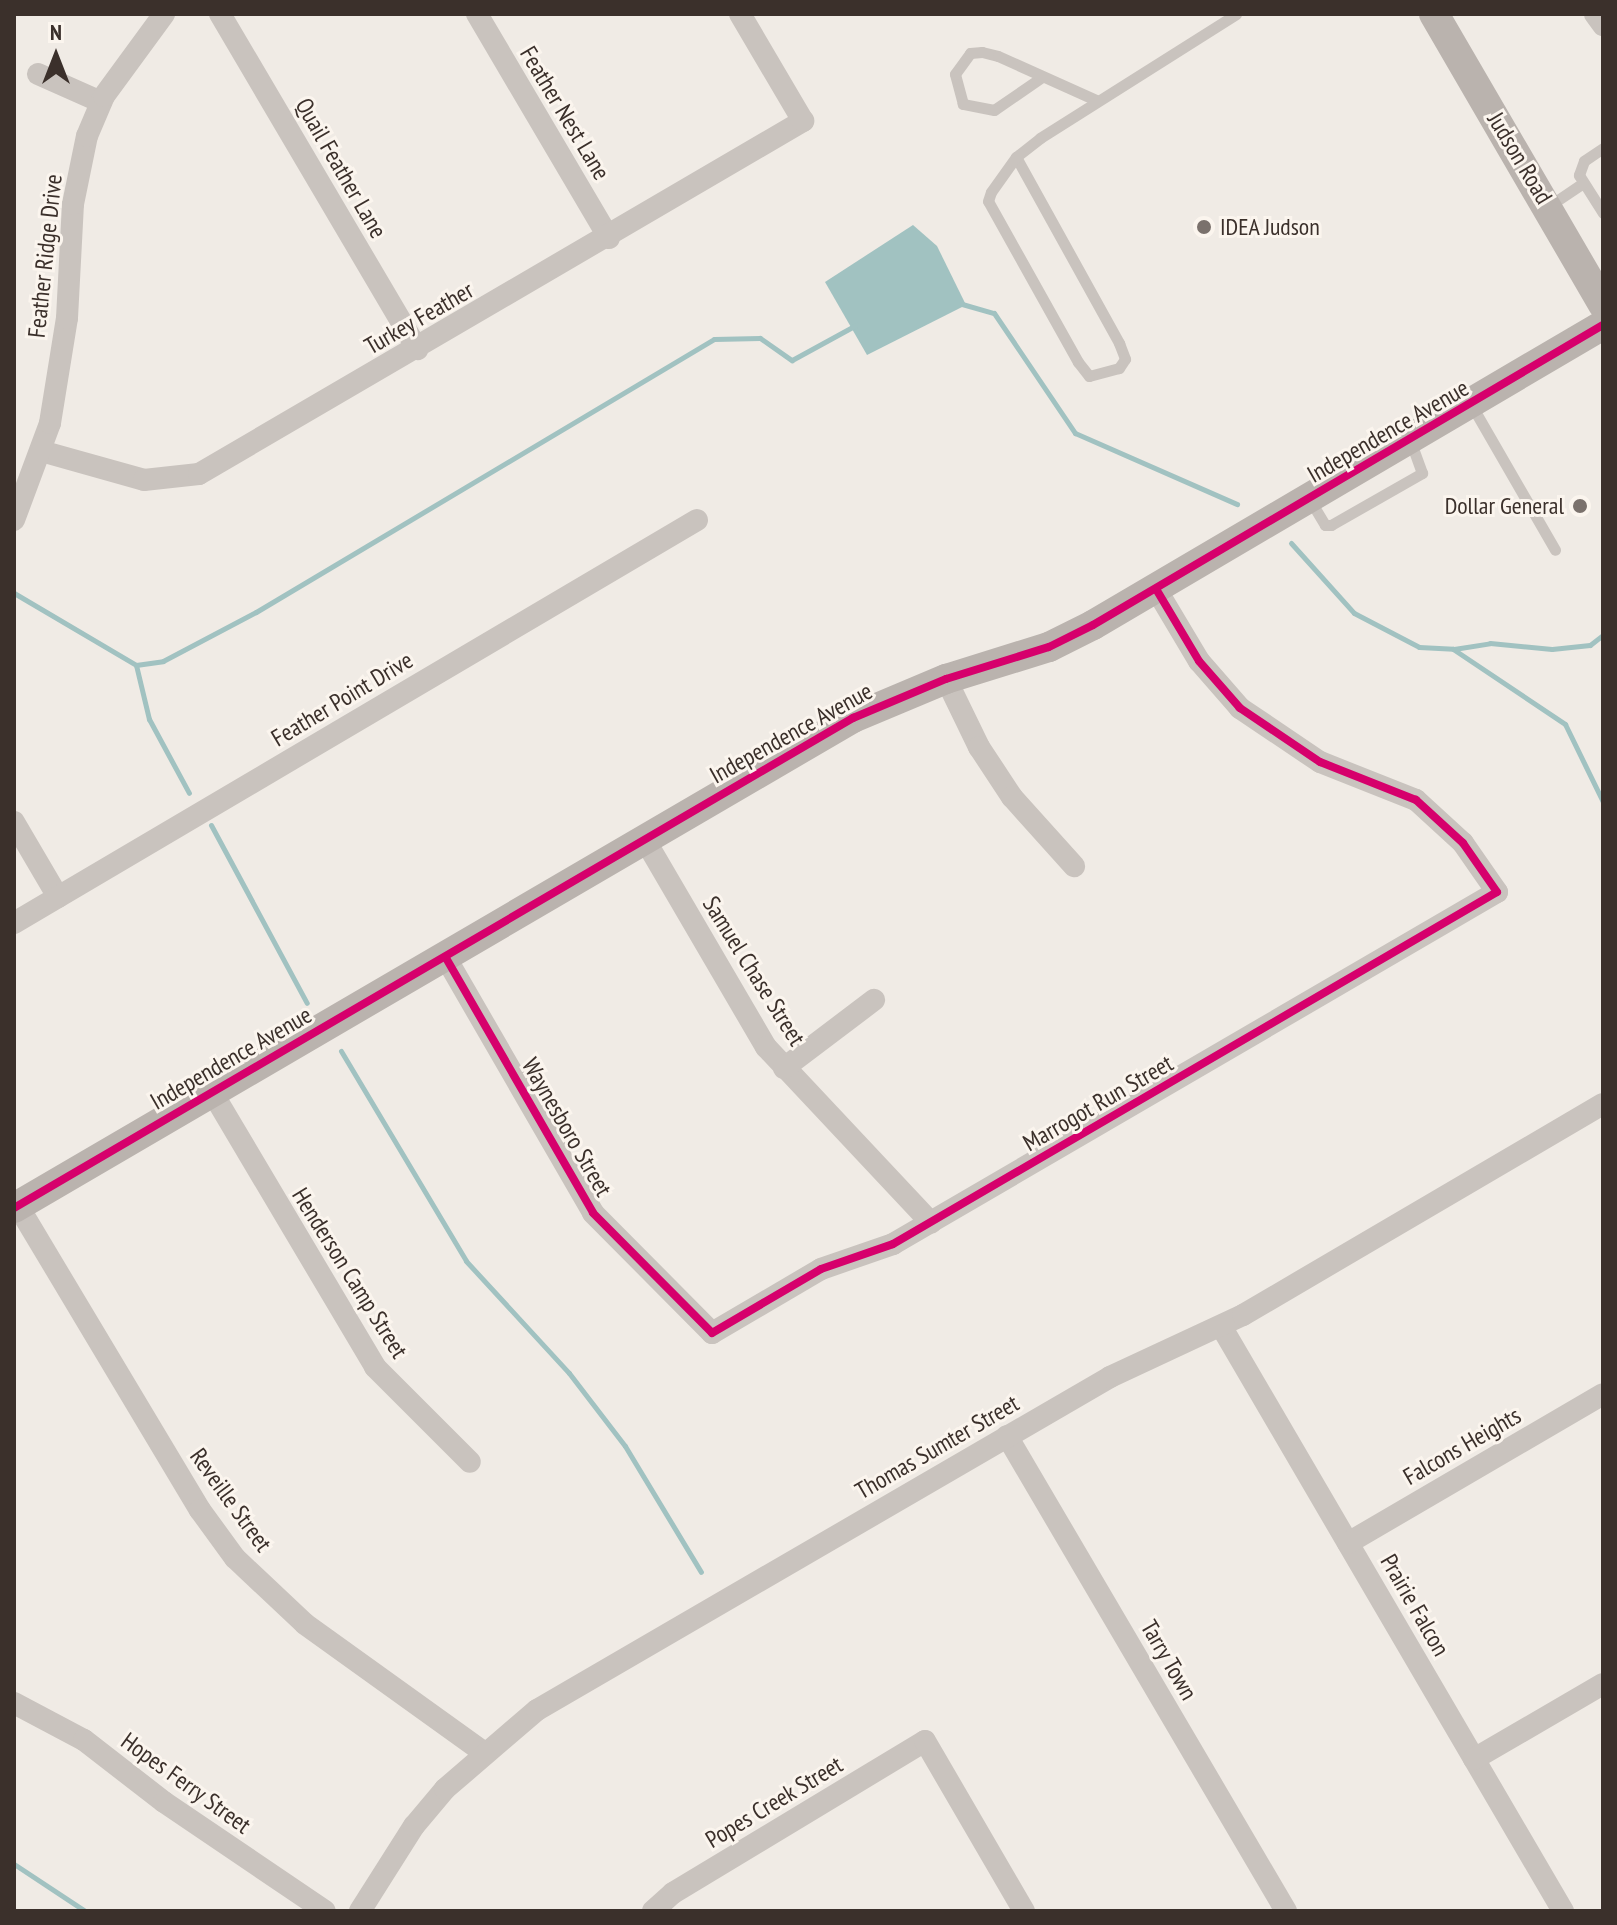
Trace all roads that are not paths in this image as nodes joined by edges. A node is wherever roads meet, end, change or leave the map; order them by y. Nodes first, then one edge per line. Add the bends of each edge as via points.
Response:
1 (164, 14) edge
2 (220, 14) edge
3 (477, 14) edge
4 (740, 14) edge
5 (1236, 14) edge
6 (1434, 14) edge
7 (1595, 14) edge
8 (1603, 25) edge
9 (38, 74) dead end
10 (1042, 77) junction
11 (1096, 100) junction
12 (101, 102) junction
13 (1603, 148) edge
14 (1016, 157) junction
15 (1582, 184) junction
16 (1548, 206) junction
17 (1603, 213) edge
18 (609, 238) junction
19 (1603, 304) edge
20 (1603, 325) edge
21 (417, 349) junction
22 (1472, 406) junction
23 (41, 451) junction
24 (14, 520) edge
25 (697, 520) dead end
26 (1555, 550) dead end
27 (1156, 589) junction
28 (946, 679) junction
29 (14, 822) edge
30 (645, 840) junction
31 (1074, 866) dead end
32 (58, 897) junction
33 (14, 923) edge
34 (446, 958) junction
35 (874, 1000) dead end
36 (784, 1068) junction
37 (212, 1092) junction
38 (1603, 1104) edge
39 (16, 1207) edge
40 (931, 1223) junction
41 (1221, 1326) junction
42 (712, 1333) joint
43 (1603, 1394) edge
44 (1007, 1436) junction
45 (470, 1462) dead end
46 (1348, 1543) junction
47 (1603, 1684) edge
48 (14, 1703) edge
49 (483, 1752) junction
50 (1474, 1759) junction
51 (325, 1911) edge
52 (360, 1911) edge
53 (653, 1911) edge
54 (1024, 1911) edge
55 (1286, 1911) edge
56 (1563, 1911) edge

1 - 12 street, Feather Ridge Drive via 133,50
2 - 21 street, Quail Feather Lane
3 - 18 street, Feather Nest Lane
4 - 18 street, Turkey Feather via 803,121
5 - 11 lane
6 - 16 street, Judson Road
7 - 8 street
9 - 12 street
10 - 10 lane via 982,52 970,53 955,74 963,104 994,110
10 - 11 lane
11 - 14 lane
12 - 23 street, Feather Ridge Drive via 78,170 67,318
13 - 15 lane via 1584,161
14 - 14 lane via 988,201 1084,369 1097,377 1119,368 1125,359 1119,343
15 - 16 lane
15 - 17 lane
16 - 19 street, Judson Road
18 - 21 street, Turkey Feather
20 - 22 street, Independence Avenue
21 - 23 street, Turkey Feather via 199,474 144,480
22 - 26 lane
22 - 27 street, Independence Avenue
23 - 24 street, Feather Ridge Drive
25 - 32 street, Feather Point Drive
27 - 28 street, Independence Avenue via 1049,647
27 - 40 street, Marrogot Run Street via 1199,661 1240,708 1320,762 1416,800 1449,827 1497,892
28 - 30 street, Independence Avenue via 853,718
28 - 31 street via 979,747 1012,797
29 - 32 street
30 - 34 street, Independence Avenue
30 - 36 street, Samuel Chase Street via 766,1047
32 - 33 street, Feather Point Drive
34 - 37 street, Independence Avenue
34 - 42 street, Waynesboro Street via 593,1213
35 - 36 street
36 - 40 street, Samuel Chase Street
37 - 39 street, Independence Avenue
37 - 45 street, Henderson Camp Street via 375,1367
38 - 41 street, Thomas Sumter Street
39 - 49 street, Reveille Street via 200,1510 235,1558 305,1624
40 - 42 street, Marrogot Run Street via 866,1256 821,1269
41 - 44 street, Thomas Sumter Street via 1136,1364
41 - 46 street, Prairie Falcon
43 - 46 street, Falcons Heights
44 - 49 street, Thomas Sumter Street via 537,1710
44 - 55 street, Tarry Town
46 - 50 street, Prairie Falcon
47 - 50 street
48 - 51 street, Hopes Ferry Street via 84,1740 164,1802
49 - 52 street, Thomas Sumter Street via 414,1826
50 - 56 street, Prairie Falcon
53 - 54 street, Popes Creek Street via 673,1893 925,1741

